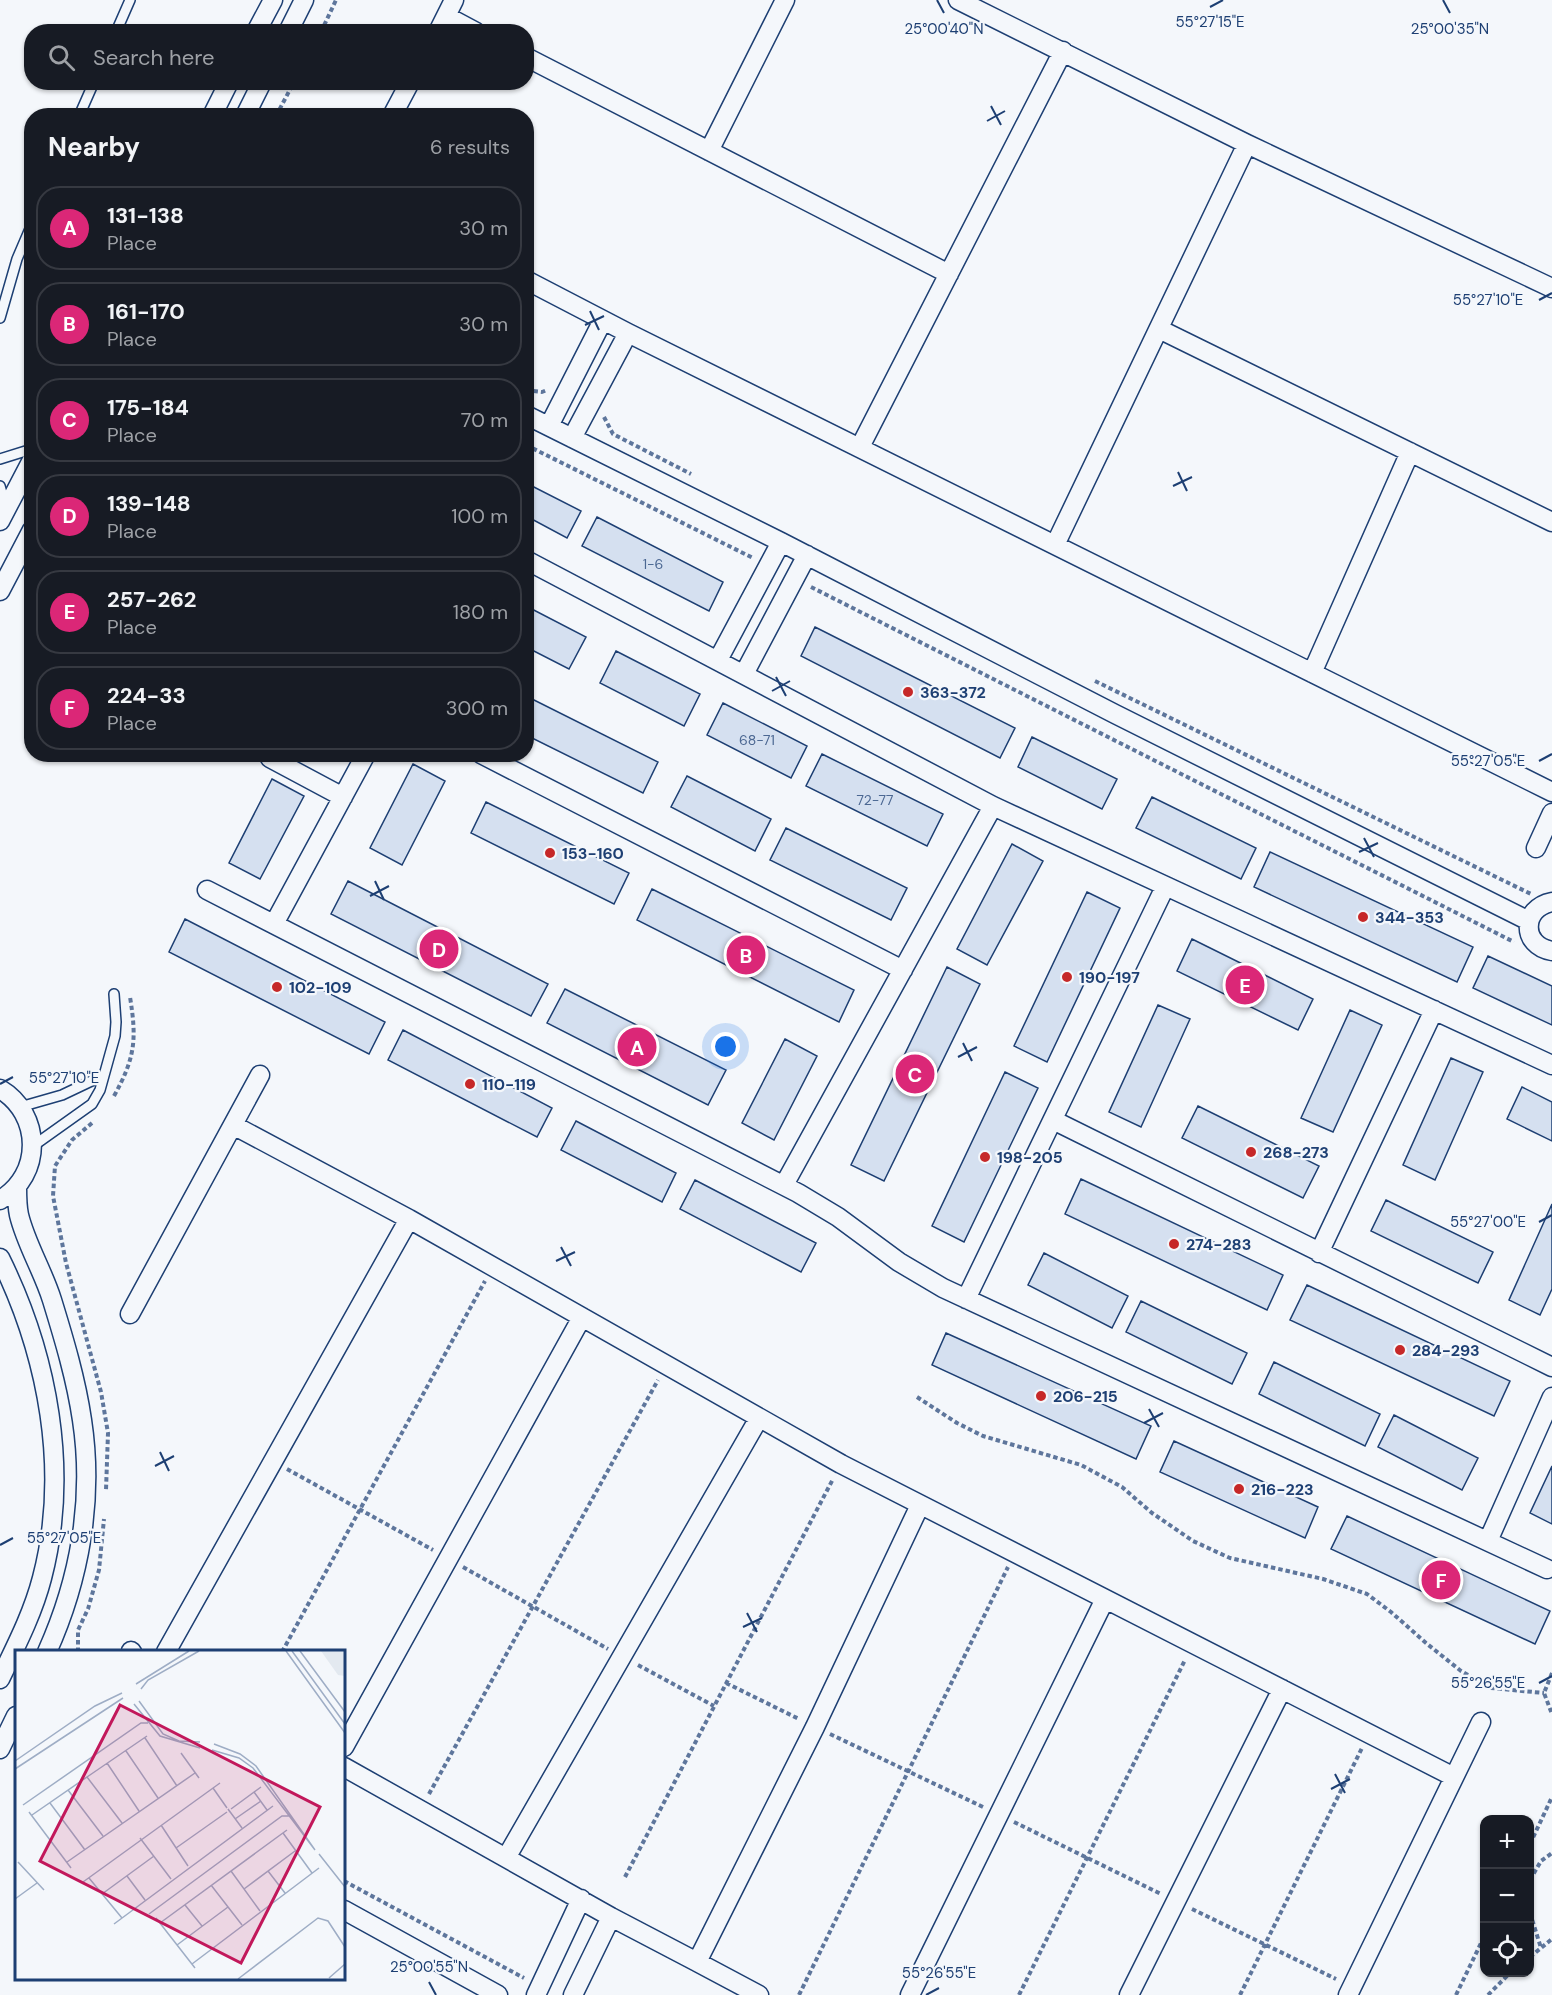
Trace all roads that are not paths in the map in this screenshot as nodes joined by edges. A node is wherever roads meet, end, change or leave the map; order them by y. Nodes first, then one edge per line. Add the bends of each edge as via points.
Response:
1 (130, 0) edge
2 (273, 0) edge
3 (304, 0) edge
4 (784, 0) edge
5 (958, 0) edge
6 (446, 16) edge
7 (120, 24) edge
8 (260, 24) edge
9 (292, 24) edge
10 (461, 24) edge
11 (1063, 51) junction
12 (534, 61) edge
13 (90, 90) edge
14 (226, 90) edge
15 (258, 90) edge
16 (406, 90) edge
17 (83, 108) edge
18 (216, 108) edge
19 (249, 108) edge
20 (396, 108) edge
21 (1247, 144) junction
22 (709, 151) junction
23 (24, 244) edge
24 (949, 274) junction
25 (534, 284) edge
26 (1552, 288) edge
27 (0, 318) edge
28 (603, 320) junction
29 (1159, 328) junction
30 (628, 333) junction
31 (534, 419) edge
32 (549, 426) junction
33 (573, 438) junction
34 (860, 447) junction
35 (24, 452) edge
36 (1410, 452) junction
37 (0, 459) edge
38 (24, 475) edge
39 (0, 486) edge
40 (3, 515) edge
41 (1552, 522) edge
42 (781, 542) junction
43 (24, 545) edge
44 (1055, 545) junction
45 (807, 555) junction
46 (534, 564) edge
47 (0, 591) edge
48 (718, 660) junction
49 (1312, 673) junction
50 (744, 674) junction
51 (277, 762) edge
52 (362, 762) edge
53 (498, 762) edge
54 (1552, 792) edge
55 (343, 797) junction
56 (993, 806) junction
57 (1552, 813) edge
58 (1536, 848) dead end
59 (1165, 887) junction
60 (207, 890) dead end
61 (1546, 898) edge
62 (1529, 921) junction
63 (274, 924) junction
64 (1552, 951) edge
65 (903, 970) junction
66 (114, 994) dead end
67 (1434, 1010) junction
68 (1552, 1065) edge
69 (260, 1075) dead end
70 (102, 1076) junction
71 (0, 1089) edge
72 (20, 1107) junction
73 (1053, 1120) junction
74 (233, 1125) junction
75 (33, 1146) junction
76 (784, 1185) junction
77 (17, 1187) junction
78 (0, 1200) edge
79 (409, 1219) junction
80 (1319, 1253) junction
81 (0, 1258) edge
82 (966, 1299) junction
83 (130, 1314) dead end
84 (582, 1317) junction
85 (1552, 1367) edge
86 (1552, 1397) edge
87 (759, 1418) junction
88 (920, 1505) junction
89 (1488, 1542) junction
90 (1546, 1569) dead end
91 (1105, 1599) junction
92 (48, 1650) edge
93 (167, 1650) edge
94 (0, 1679) edge
95 (1282, 1689) junction
96 (15, 1718) edge
97 (1481, 1722) dead end
98 (345, 1745) edge
99 (0, 1749) edge
100 (15, 1750) edge
101 (0, 1754) edge
102 (345, 1768) edge
103 (1454, 1777) junction
104 (506, 1858) junction
105 (580, 1899) junction
106 (345, 1911) edge
107 (611, 1917) junction
108 (697, 1962) junction
109 (538, 1991) edge
110 (1350, 1991) edge
111 (498, 1995) edge
112 (573, 1995) edge
113 (759, 1995) edge
114 (910, 1995) edge
115 (1130, 1995) edge

1 - 7 lane
2 - 8 street
3 - 9 street
4 - 22 street
5 - 11 street
6 - 10 street
11 - 21 street
11 - 24 street
12 - 22 street
13 - 17 lane
14 - 18 street
15 - 19 street
16 - 20 street
21 - 26 street
21 - 29 street
22 - 24 street
23 - 27 lane
24 - 34 street
25 - 28 street
28 - 30 street
28 - 32 street
29 - 36 street
29 - 44 street
30 - 33 street
30 - 34 street
31 - 32 street
32 - 33 street
33 - 42 street
34 - 44 street
35 - 37 lane
36 - 41 street
36 - 49 street
38 - 40 street
39 - 40 lane
42 - 45 street
42 - 48 street
43 - 47 street
44 - 49 street
45 - 50 street
45 - 62 street via 1114,714
46 - 48 street
48 - 50 street
49 - 54 street
50 - 56 street
51 - 55 street
52 - 55 street
53 - 65 street
55 - 63 street
56 - 59 street
56 - 65 street
57 - 58 street
59 - 67 street
59 - 73 street
60 - 63 street
61 - 62 street
62 - 64 street via 1536,944
63 - 76 street
65 - 76 street
66 - 70 lane via 115,1036
67 - 68 street
67 - 80 street
69 - 74 street
70 - 72 lane via 62,1095
70 - 75 lane via 92,1104
71 - 72 street
72 - 75 street via 32,1132
73 - 80 street
73 - 82 street
74 - 79 street
74 - 83 street
75 - 77 street via 31,1161
76 - 82 street via 838,1217 899,1262
77 - 78 street
77 - 92 street via 19,1213 47,1286 83,1421 85,1511 81,1550 72,1588
79 - 84 street
79 - 93 street
80 - 85 street
81 - 94 street via 33,1338 55,1461 50,1540 42,1578 30,1615
82 - 89 street
84 - 87 street
84 - 98 street
86 - 89 street
87 - 88 street
87 - 104 street
88 - 91 street
88 - 108 street
89 - 90 street
91 - 95 street
91 - 114 street
95 - 103 street
95 - 115 street
96 - 99 street
97 - 103 street
100 - 101 street
102 - 104 street
103 - 110 street
104 - 105 street
105 - 107 street
105 - 109 street
106 - 111 street
107 - 108 street
107 - 112 street
108 - 113 street

